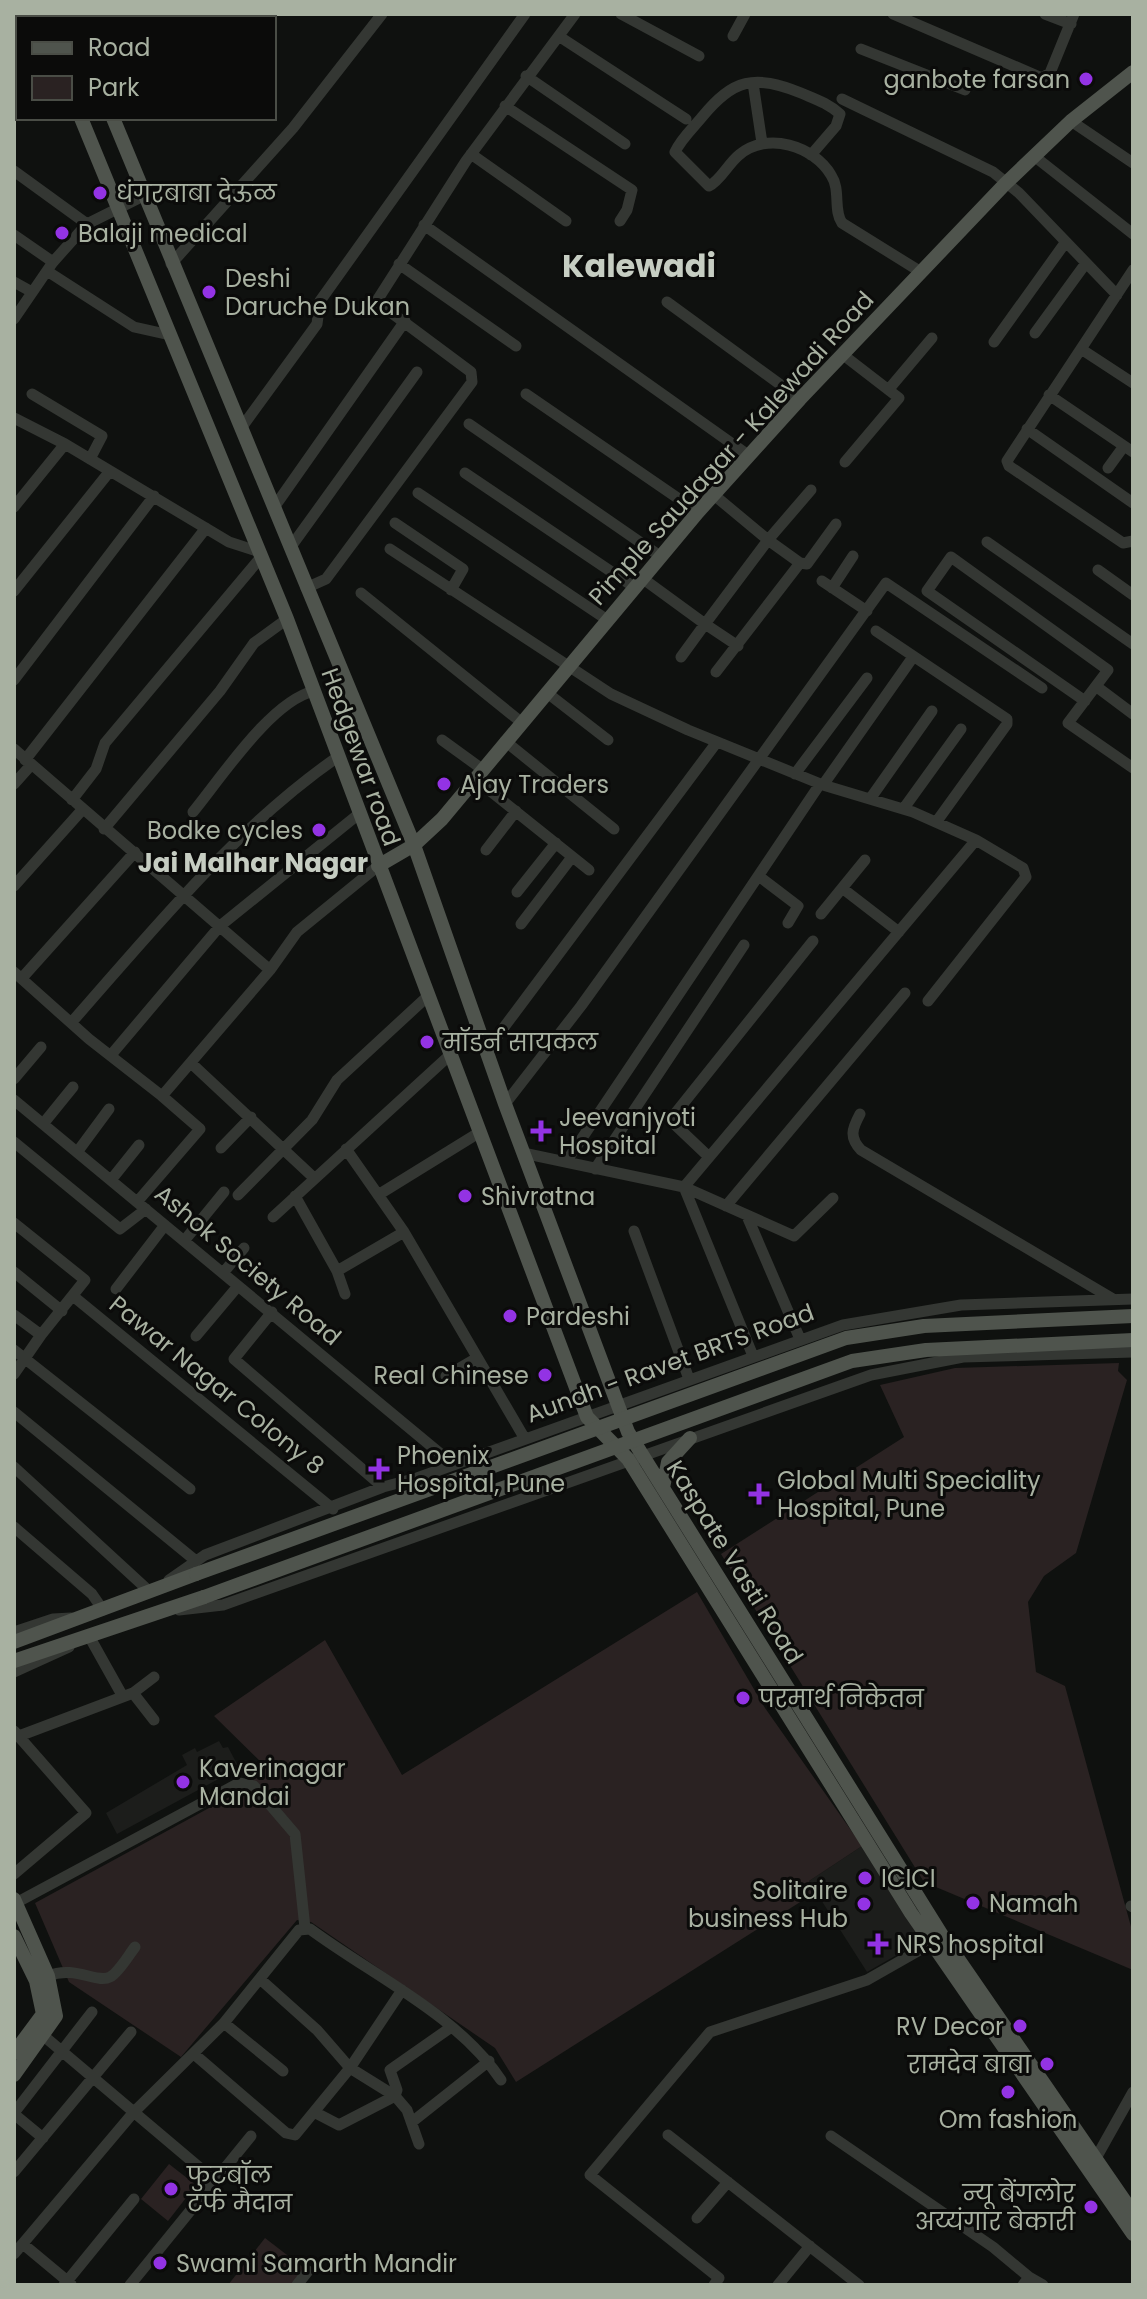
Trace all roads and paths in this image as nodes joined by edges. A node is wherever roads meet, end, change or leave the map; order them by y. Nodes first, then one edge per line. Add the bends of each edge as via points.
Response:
1 (382, 14) edge
2 (525, 14) edge
3 (575, 14) edge
4 (621, 14) edge
5 (745, 14) edge
6 (893, 14) edge
7 (1045, 14) edge
8 (1072, 19) edge
9 (733, 36) dead end
10 (560, 37) junction
11 (861, 49) dead end
12 (699, 56) dead end
13 (526, 76) junction
14 (1131, 77) edge
15 (753, 83) junction
16 (965, 90) dead end
17 (842, 99) dead end
18 (505, 106) junction
19 (686, 119) dead end
20 (82, 120) edge
21 (114, 120) edge
22 (1071, 121) junction
23 (762, 143) junction
24 (625, 144) dead end
25 (471, 154) junction
26 (811, 155) junction
27 (1034, 156) junction
28 (1133, 163) edge
29 (14, 171) edge
30 (1005, 184) junction
31 (143, 196) junction
32 (117, 208) junction
33 (566, 221) dead end
34 (620, 221) dead end
35 (87, 224) junction
36 (424, 225) junction
37 (1133, 234) edge
38 (14, 235) edge
39 (1065, 243) junction
40 (1086, 263) junction
41 (171, 264) junction
42 (399, 264) junction
43 (50, 267) junction
44 (1133, 270) edge
45 (921, 272) junction
46 (14, 282) edge
47 (32, 292) junction
48 (1117, 295) junction
49 (667, 302) dead end
50 (14, 319) edge
51 (405, 321) junction
52 (1035, 333) dead end
53 (170, 335) junction
54 (932, 338) dead end
55 (994, 342) dead end
56 (516, 346) dead end
57 (1081, 349) junction
58 (842, 354) junction
59 (417, 372) dead end
60 (1132, 381) edge
61 (889, 389) junction
62 (32, 394) dead end
63 (526, 394) dead end
64 (1049, 395) junction
65 (800, 399) junction
66 (14, 418) edge
67 (469, 424) dead end
68 (242, 427) junction
69 (1027, 429) junction
70 (65, 444) junction
71 (1129, 449) edge
72 (748, 455) junction
73 (90, 459) junction
74 (845, 462) dead end
75 (1108, 468) dead end
76 (110, 471) junction
77 (465, 473) dead end
78 (811, 490) dead end
79 (418, 493) dead end
80 (714, 495) junction
81 (154, 496) junction
82 (1133, 503) edge
83 (275, 506) junction
84 (14, 507) edge
85 (698, 512) junction
86 (395, 523) dead end
87 (836, 524) dead end
88 (206, 528) junction
89 (768, 540) junction
90 (1133, 541) edge
91 (987, 542) dead end
92 (290, 548) junction
93 (390, 549) dead end
94 (261, 554) junction
95 (660, 556) junction
96 (853, 556) dead end
97 (800, 563) junction
98 (1098, 570) dead end
99 (638, 582) junction
100 (306, 588) junction
101 (451, 590) junction
102 (14, 591) edge
103 (361, 593) dead end
104 (1133, 595) edge
105 (867, 611) junction
106 (287, 619) junction
107 (606, 619) junction
108 (705, 624) junction
109 (876, 631) dead end
110 (1133, 644) edge
111 (738, 646) junction
112 (681, 657) dead end
113 (913, 657) junction
114 (568, 666) junction
115 (716, 672) dead end
116 (867, 678) dead end
117 (14, 680) edge
118 (1097, 687) junction
119 (1042, 688) dead end
120 (314, 691) junction
121 (546, 692) junction
122 (1085, 701) junction
123 (932, 711) dead end
124 (1133, 714) edge
125 (521, 722) junction
126 (961, 729) dead end
127 (442, 740) dead end
128 (608, 740) dead end
129 (505, 741) junction
130 (717, 742) junction
131 (14, 749) edge
132 (339, 756) junction
133 (760, 760) junction
134 (28, 762) junction
135 (1132, 764) edge
136 (478, 773) junction
137 (795, 774) junction
138 (14, 784) edge
139 (821, 785) junction
140 (870, 799) junction
141 (72, 800) junction
142 (904, 808) junction
143 (82, 810) junction
144 (516, 811) junction
145 (193, 812) dead end
146 (360, 813) junction
147 (937, 821) junction
148 (104, 829) junction
149 (614, 829) dead end
150 (976, 840) junction
151 (556, 843) junction
152 (414, 845) junction
153 (486, 850) dead end
154 (135, 852) junction
155 (572, 857) junction
156 (865, 860) dead end
157 (378, 866) junction
158 (589, 870) dead end
159 (760, 877) junction
160 (14, 886) edge
161 (842, 888) junction
162 (517, 892) dead end
163 (185, 895) junction
164 (821, 914) dead end
165 (788, 923) dead end
166 (521, 924) dead end
167 (220, 926) junction
168 (899, 932) junction
169 (813, 941) dead end
170 (744, 945) dead end
171 (270, 970) junction
172 (18, 975) edge
173 (905, 993) dead end
174 (429, 995) junction
175 (928, 1001) dead end
176 (71, 1023) junction
177 (41, 1047) dead end
178 (487, 1050) junction
179 (451, 1054) junction
180 (111, 1055) junction
181 (191, 1063) junction
182 (14, 1079) edge
183 (73, 1087) dead end
184 (162, 1096) junction
185 (14, 1100) edge
186 (505, 1104) junction
187 (109, 1109) dead end
188 (860, 1114) dead end
189 (251, 1117) junction
190 (43, 1124) junction
191 (480, 1132) junction
192 (14, 1142) edge
193 (139, 1145) dead end
194 (283, 1147) junction
195 (221, 1148) dead end
196 (346, 1149) junction
197 (78, 1151) junction
198 (523, 1153) junction
199 (709, 1157) junction
200 (566, 1162) junction
201 (595, 1169) junction
202 (313, 1177) junction
203 (111, 1180) junction
204 (684, 1187) junction
205 (224, 1192) dead end
206 (238, 1195) dead end
207 (378, 1195) junction
208 (295, 1196) junction
209 (833, 1198) dead end
210 (141, 1206) junction
211 (726, 1206) junction
212 (747, 1216) junction
213 (273, 1217) dead end
214 (14, 1223) edge
215 (165, 1225) junction
216 (634, 1231) dead end
217 (404, 1232) junction
218 (184, 1241) junction
219 (244, 1248) dead end
220 (337, 1271) junction
221 (14, 1272) edge
222 (223, 1273) junction
223 (238, 1286) junction
224 (116, 1289) dead end
225 (345, 1294) dead end
226 (73, 1296) junction
227 (1133, 1299) edge
228 (1113, 1300) junction
229 (62, 1311) junction
230 (272, 1312) junction
231 (14, 1315) edge
232 (1133, 1316) edge
233 (41, 1335) junction
234 (196, 1336) dead end
235 (800, 1339) junction
236 (1133, 1340) edge
237 (14, 1350) edge
238 (1133, 1352) edge
239 (753, 1356) junction
240 (24, 1358) junction
241 (477, 1358) junction
242 (14, 1374) edge
243 (446, 1376) dead end
244 (689, 1379) junction
245 (617, 1407) junction
246 (14, 1412) edge
247 (587, 1417) junction
248 (690, 1438) junction
249 (525, 1439) junction
250 (635, 1457) junction
251 (454, 1465) junction
252 (14, 1467) edge
253 (383, 1487) junction
254 (190, 1489) dead end
255 (663, 1489) junction
256 (333, 1509) junction
257 (14, 1527) edge
258 (196, 1568) junction
259 (152, 1590) junction
260 (103, 1610) junction
261 (163, 1612) junction
262 (734, 1615) junction
263 (15, 1632) edge
264 (83, 1637) junction
265 (14, 1661) edge
266 (14, 1672) edge
267 (154, 1677) dead end
268 (128, 1694) junction
269 (154, 1720) dead end
270 (16, 1733) edge
271 (14, 1874) edge
272 (15, 1902) edge
273 (305, 1928) junction
274 (937, 1940) junction
275 (16, 1947) edge
276 (135, 1947) dead end
277 (48, 1976) junction
278 (260, 1979) junction
279 (402, 1990) junction
280 (92, 2012) dead end
281 (224, 2023) junction
282 (450, 2028) junction
283 (131, 2032) dead end
284 (45, 2037) junction
285 (61, 2052) junction
286 (194, 2054) junction
287 (489, 2061) junction
288 (16, 2062) edge
289 (350, 2068) junction
290 (283, 2071) dead end
291 (501, 2080) dead end
292 (93, 2081) junction
293 (1133, 2092) edge
294 (395, 2096) junction
295 (133, 2113) junction
296 (316, 2113) junction
297 (14, 2114) edge
298 (412, 2122) junction
299 (668, 2135) dead end
300 (251, 2136) dead end
301 (831, 2136) dead end
302 (43, 2138) junction
303 (419, 2144) dead end
304 (1096, 2158) junction
305 (14, 2172) edge
306 (213, 2179) junction
307 (728, 2182) junction
308 (134, 2199) dead end
309 (1132, 2211) edge
310 (697, 2218) dead end
311 (1133, 2234) edge
312 (23, 2244) junction
313 (810, 2246) junction
314 (14, 2254) edge
315 (308, 2271) dead end
316 (1026, 2281) edge
317 (68, 2284) edge
318 (130, 2285) edge
319 (297, 2285) edge
320 (714, 2285) edge
321 (778, 2285) edge
322 (859, 2285) edge
323 (1043, 2285) edge

1 - 41 street via 293,128
2 - 68 street via 320,301 317,324
3 - 10 street
4 - 12 street
5 - 9 street
6 - 8 street via 1042,78 1050,73
7 - 8 street
10 - 13 street
10 - 19 street
11 - 16 street
13 - 18 street
13 - 24 street
14 - 22 main road, Pimple Saudagar - Kalewadi Road
15 - 23 street
15 - 23 street via 722,93 675,152 712,186 742,152
15 - 26 street via 791,89 840,114
17 - 30 street via 993,172
18 - 25 street
18 - 34 street via 632,190
20 - 32 main road, Hedgewar road
21 - 31 main road, Hedgewar road
22 - 27 main road, Pimple Saudagar - Kalewadi Road
22 - 28 street
23 - 26 street via 798,147
25 - 33 street
25 - 36 street
26 - 45 street via 833,178 839,220
27 - 30 main road, Pimple Saudagar - Kalewadi Road
27 - 37 street
29 - 35 street
30 - 39 street
30 - 45 main road, Pimple Saudagar - Kalewadi Road
31 - 32 street
31 - 41 main road, Hedgewar road
32 - 35 street
32 - 53 main road, Hedgewar road
35 - 43 street
36 - 42 street
36 - 72 street
38 - 43 street
39 - 40 street
39 - 55 street
40 - 48 street
40 - 52 street
41 - 68 main road, Hedgewar road
42 - 51 street via 378,302
42 - 56 street
43 - 47 street
43 - 53 street via 134,327
44 - 48 street
45 - 58 main road, Pimple Saudagar - Kalewadi Road
46 - 47 street
47 - 50 street
48 - 57 street
49 - 65 street
51 - 83 street
51 - 100 street via 474,377 326,579
53 - 94 main road, Hedgewar road
54 - 61 street
57 - 60 street
57 - 64 street
58 - 61 street
58 - 65 main road, Pimple Saudagar - Kalewadi Road
59 - 92 street
61 - 74 street via 898,395 897,401
62 - 73 street via 102,436
63 - 85 street
64 - 69 street
64 - 71 street
65 - 72 main road, Pimple Saudagar - Kalewadi Road
66 - 70 street
67 - 95 street
68 - 83 main road, Hedgewar road
69 - 82 street
69 - 90 street via 1009,456 1009,466 1123,543
70 - 73 street
70 - 84 street
71 - 75 street
72 - 80 main road, Pimple Saudagar - Kalewadi Road
73 - 76 street
76 - 81 street
76 - 102 street
77 - 99 street
78 - 89 street
79 - 107 street
80 - 85 main road, Pimple Saudagar - Kalewadi Road
80 - 89 street
81 - 88 street
81 - 117 street
83 - 92 main road, Hedgewar road
85 - 95 main road, Pimple Saudagar - Kalewadi Road
86 - 101 street via 463,569
87 - 97 street via 807,564
88 - 94 street
88 - 134 street
89 - 97 street
89 - 108 street
91 - 110 street
92 - 100 main road, Hedgewar road
93 - 101 street
94 - 106 main road, Hedgewar road
94 - 141 street via 105,743 96,769
95 - 99 main road, Pimple Saudagar - Kalewadi Road
96 - 105 street via 827,584
97 - 111 street
98 - 104 street
99 - 107 main road, Pimple Saudagar - Kalewadi Road
99 - 108 street
100 - 152 main road, Hedgewar road
101 - 114 street
103 - 125 street
105 - 119 street via 886,583
105 - 133 street
106 - 120 main road, Hedgewar road
106 - 148 street via 254,643
107 - 114 main road, Pimple Saudagar - Kalewadi Road
108 - 111 street
108 - 112 street
109 - 113 street
111 - 115 street
113 - 139 street
113 - 147 street via 1007,719
114 - 121 main road, Pimple Saudagar - Kalewadi Road
114 - 130 street via 611,694
116 - 137 street
118 - 122 street
118 - 122 street via 1108,670 951,557 927,591
118 - 124 street
120 - 132 main road, Hedgewar road
120 - 145 street via 280,709
121 - 125 main road, Pimple Saudagar - Kalewadi Road
121 - 128 street
122 - 135 street via 1068,723
123 - 140 street
125 - 129 main road, Pimple Saudagar - Kalewadi Road
126 - 142 street
127 - 136 street
129 - 136 main road, Pimple Saudagar - Kalewadi Road
129 - 149 street
130 - 133 street
130 - 178 street
131 - 134 street
132 - 146 main road, Hedgewar road
132 - 163 street via 294,787
133 - 137 street
133 - 186 street
134 - 138 street
134 - 141 street
136 - 144 street
136 - 152 main road, Pimple Saudagar - Kalewadi Road
137 - 139 street
139 - 140 street
139 - 159 street
140 - 142 street
141 - 143 street
142 - 147 street
143 - 148 street
143 - 160 street
144 - 151 street
144 - 153 street
146 - 157 main road, Hedgewar road
146 - 167 street
147 - 150 street
148 - 154 street
150 - 168 street
150 - 175 street via 1023,868 1026,877
151 - 155 street
151 - 162 street
152 - 157 main road, Pimple Saudagar - Kalewadi Road
152 - 178 main road, Hedgewar road
154 - 163 street
154 - 172 street
155 - 158 street
155 - 166 street
156 - 161 street
157 - 171 street via 297,932
157 - 174 main road, Hedgewar road
159 - 165 street via 798,906
159 - 200 street
161 - 164 street
161 - 168 street
163 - 167 street
163 - 176 street
167 - 171 street
167 - 180 street
168 - 199 street
169 - 199 street via 671,1117 670,1122
170 - 201 street
171 - 181 street
172 - 176 street
173 - 211 street
174 - 179 main road, Hedgewar road
174 - 194 street via 337,1080 312,1120
176 - 180 street
177 - 182 street
178 - 186 main road, Hedgewar road
179 - 191 main road, Hedgewar road
179 - 196 street
180 - 184 street
181 - 184 street
181 - 189 street
183 - 190 street
184 - 210 street via 200,1129
185 - 190 street, Ashok Society Road
186 - 198 main road, Hedgewar road
187 - 197 street
188 - 228 street via 852,1129 861,1150
189 - 194 street
189 - 195 street
190 - 197 street, Ashok Society Road
191 - 207 street
191 - 247 main road, Hedgewar road
192 - 210 street via 120,1229
193 - 203 street
194 - 202 street
194 - 206 street
196 - 202 street
196 - 207 street
197 - 203 street, Ashok Society Road
198 - 200 street
198 - 245 main road, Hedgewar road
199 - 204 street
200 - 201 street
201 - 204 street
202 - 208 street
203 - 210 street, Ashok Society Road
204 - 211 street
204 - 239 street
205 - 218 street
207 - 217 street
208 - 213 street
208 - 220 street
209 - 212 street via 794,1236
210 - 215 street, Ashok Society Road
211 - 212 street
212 - 235 street
214 - 226 street via 85,1280
215 - 218 street, Ashok Society Road
215 - 224 street
216 - 244 street
217 - 220 street
217 - 241 street
218 - 222 street, Ashok Society Road
219 - 222 street
220 - 225 street
221 - 229 street
222 - 223 street, Ashok Society Road
223 - 230 street, Ashok Society Road
223 - 234 street
226 - 229 street
226 - 256 street, Pawar Nagar Colony 8
227 - 228 street, Aundh - Ravet BRTS Road
228 - 235 street, Aundh - Ravet BRTS Road via 924,1309
229 - 233 street
230 - 251 street, Ashok Society Road
230 - 253 street via 234,1359
231 - 233 street
232 - 258 main road, bridge via 924,1326 846,1338
233 - 240 street
235 - 239 street, Aundh - Ravet BRTS Road
236 - 261 main road, bridge via 926,1350 852,1361
237 - 240 street
238 - 248 street via 927,1362 871,1375
239 - 244 street, Aundh - Ravet BRTS Road
240 - 242 street
240 - 254 street
241 - 243 street
241 - 249 street
244 - 245 street, Aundh - Ravet BRTS Road
245 - 247 street, Aundh - Ravet BRTS Road
245 - 250 main road, Hedgewar road
246 - 258 street
247 - 249 street, Aundh - Ravet BRTS Road
247 - 250 main road
248 - 250 street
248 - 255 main road via 668,1462
249 - 251 street, Aundh - Ravet BRTS Road
250 - 255 main road, Kaspate Vasti Road
250 - 261 street via 223,1605
250 - 262 main road, Kaspate Vasti Road
251 - 253 street, Aundh - Ravet BRTS Road
252 - 259 street
253 - 256 street, Aundh - Ravet BRTS Road
255 - 262 main road, Kaspate Vasti Road
256 - 258 street, Aundh - Ravet BRTS Road
257 - 260 street via 92,1594
258 - 259 main road
259 - 260 main road
260 - 263 main road
261 - 264 main road
262 - 274 main road, Kaspate Vasti Road
264 - 265 main road
264 - 266 street
264 - 268 street
267 - 268 street
268 - 269 street
268 - 270 street
270 - 271 street via 86,1813
272 - 273 street via 246,1783 295,1834
272 - 277 main road
273 - 278 street via 290,1938
273 - 279 street
274 - 304 main road, Kaspate Vasti Road
274 - 311 main road, Kaspate Vasti Road
274 - 320 street via 867,1980 710,2032 590,2175 719,2278
275 - 288 main road via 36,1981 43,2014
276 - 277 street via 111,1977 69,1970
277 - 284 main road via 56,2016
278 - 281 street
278 - 289 street
279 - 282 street
279 - 289 street
280 - 285 street
281 - 286 street
281 - 290 street
282 - 287 street
282 - 294 street via 390,2070
283 - 292 street
284 - 285 street
284 - 288 main road
285 - 292 street
285 - 297 street
286 - 295 street
286 - 296 street via 290,2135 299,2133
287 - 291 street
287 - 298 street
289 - 294 street
289 - 296 street
292 - 295 street
292 - 302 street
293 - 304 street
294 - 296 street via 339,2125
294 - 298 street
295 - 306 street
295 - 312 street
297 - 302 street
298 - 303 street
299 - 307 street
300 - 306 street
301 - 316 street via 993,2247
302 - 305 street
304 - 309 main road, Kaspate Vasti Road
306 - 318 street
307 - 310 street
307 - 313 street
308 - 317 street
312 - 314 street
312 - 317 street
313 - 321 street
313 - 322 street
315 - 319 street
316 - 323 street

